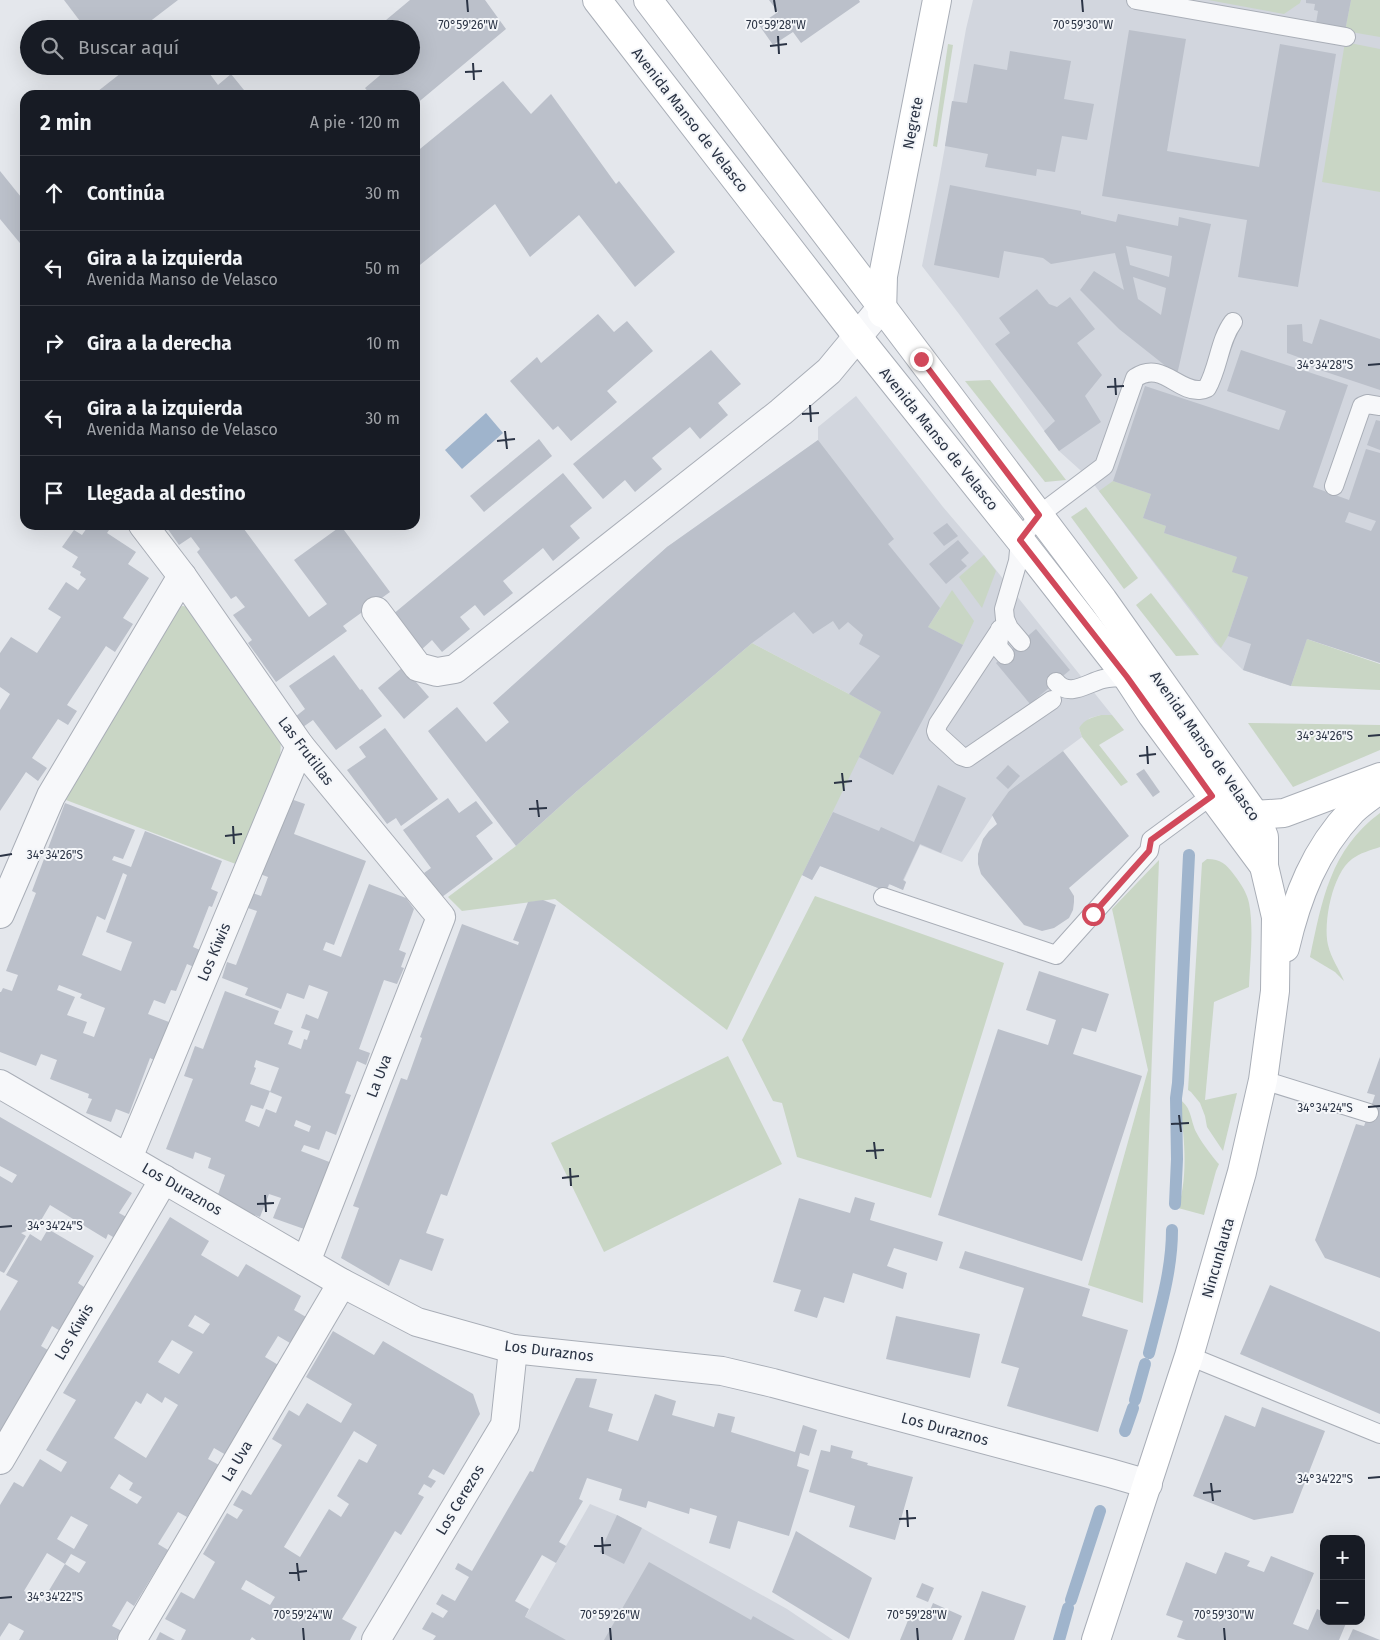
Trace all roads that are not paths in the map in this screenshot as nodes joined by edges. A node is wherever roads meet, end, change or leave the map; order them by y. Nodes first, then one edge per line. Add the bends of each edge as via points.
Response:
1 (597, 0) edge
2 (648, 0) edge
3 (937, 0) edge
4 (1136, 0) edge
5 (1346, 37) dead end
6 (890, 245) junction
7 (842, 254) junction
8 (882, 306) junction
9 (1233, 322) dead end
10 (858, 336) junction
11 (890, 377) junction
12 (1380, 406) edge
13 (1334, 486) dead end
14 (1039, 515) junction
15 (147, 530) edge
16 (1020, 540) junction
17 (182, 576) junction
18 (1004, 609) junction
19 (376, 611) dead end
20 (1000, 630) junction
21 (1021, 642) dead end
22 (1005, 655) dead end
23 (1127, 677) junction
24 (1056, 682) dead end
25 (1072, 690) junction
26 (300, 746) junction
27 (1380, 778) edge
28 (1380, 790) edge
29 (1223, 798) junction
30 (1256, 816) junction
31 (1264, 866) junction
32 (883, 896) dead end
33 (0, 914) edge
34 (441, 917) joint
35 (1275, 991) junction
36 (1263, 1080) junction
37 (0, 1084) edge
38 (1369, 1113) dead end
39 (128, 1158) junction
40 (164, 1179) junction
41 (306, 1262) junction
42 (342, 1283) junction
43 (513, 1349) junction
44 (1189, 1356) junction
45 (1380, 1434) edge
46 (0, 1460) edge
47 (1148, 1484) junction
48 (132, 1640) edge
49 (376, 1640) edge
50 (1096, 1640) edge

1 - 10 main road, Avenida Manso de Velasco
2 - 7 main road, Avenida Manso de Velasco
3 - 6 main road, Negrete
4 - 5 lane
6 - 7 main road via 865,254
6 - 8 main road, Negrete via 883,276
7 - 8 main road, Avenida Manso de Velasco
8 - 10 street
8 - 11 main road, Negrete via 881,331
8 - 14 main road, Avenida Manso de Velasco
9 - 14 lane via 1227,330 1208,388 1187,387 1151,372 1135,378 1104,466
10 - 11 main road, Avenida Manso de Velasco
10 - 19 street via 829,371 781,412 455,669 438,672 418,667
11 - 16 main road, Avenida Manso de Velasco
12 - 13 lane via 1362,406
14 - 16 lane
14 - 29 main road, Avenida Manso de Velasco via 1103,600
15 - 17 street, Las Frutillas
16 - 18 lane via 1018,561
16 - 23 main road, Avenida Manso de Velasco
17 - 26 street, Las Frutillas
17 - 33 street via 51,796
18 - 20 lane
18 - 21 lane via 1009,628
20 - 22 lane via 998,647
20 - 25 lane via 938,724 936,734 960,756 967,758 1046,698
23 - 25 lane via 1113,677
23 - 29 main road, Avenida Manso de Velasco
24 - 25 lane via 1060,687
26 - 34 street, Las Frutillas
26 - 39 street, Los Kiwis
27 - 30 main road via 1284,813
28 - 35 main road via 1354,809 1316,859 1290,926
29 - 30 main road
29 - 31 main road, Avenida Manso de Velasco
29 - 32 lane via 1151,840 1149,851 1056,955
30 - 31 main road, Avenida Manso de Velasco via 1264,837
31 - 35 main road, Nincunlauta via 1276,917
34 - 41 street, La Uva
35 - 36 main road, Nincunlauta
36 - 38 lane
36 - 44 main road, Nincunlauta via 1242,1172
37 - 39 street, Los Duraznos
39 - 40 street, Los Duraznos
40 - 41 street, Los Duraznos
40 - 46 street, Los Kiwis
41 - 42 street, Los Duraznos
42 - 43 street, Los Duraznos via 417,1322
42 - 48 street, La Uva
43 - 47 street, Los Duraznos via 722,1371
43 - 49 street, Los Cerezos via 505,1425
44 - 45 lane
44 - 47 main road, Nincunlauta
47 - 50 main road, Nincunlauta

